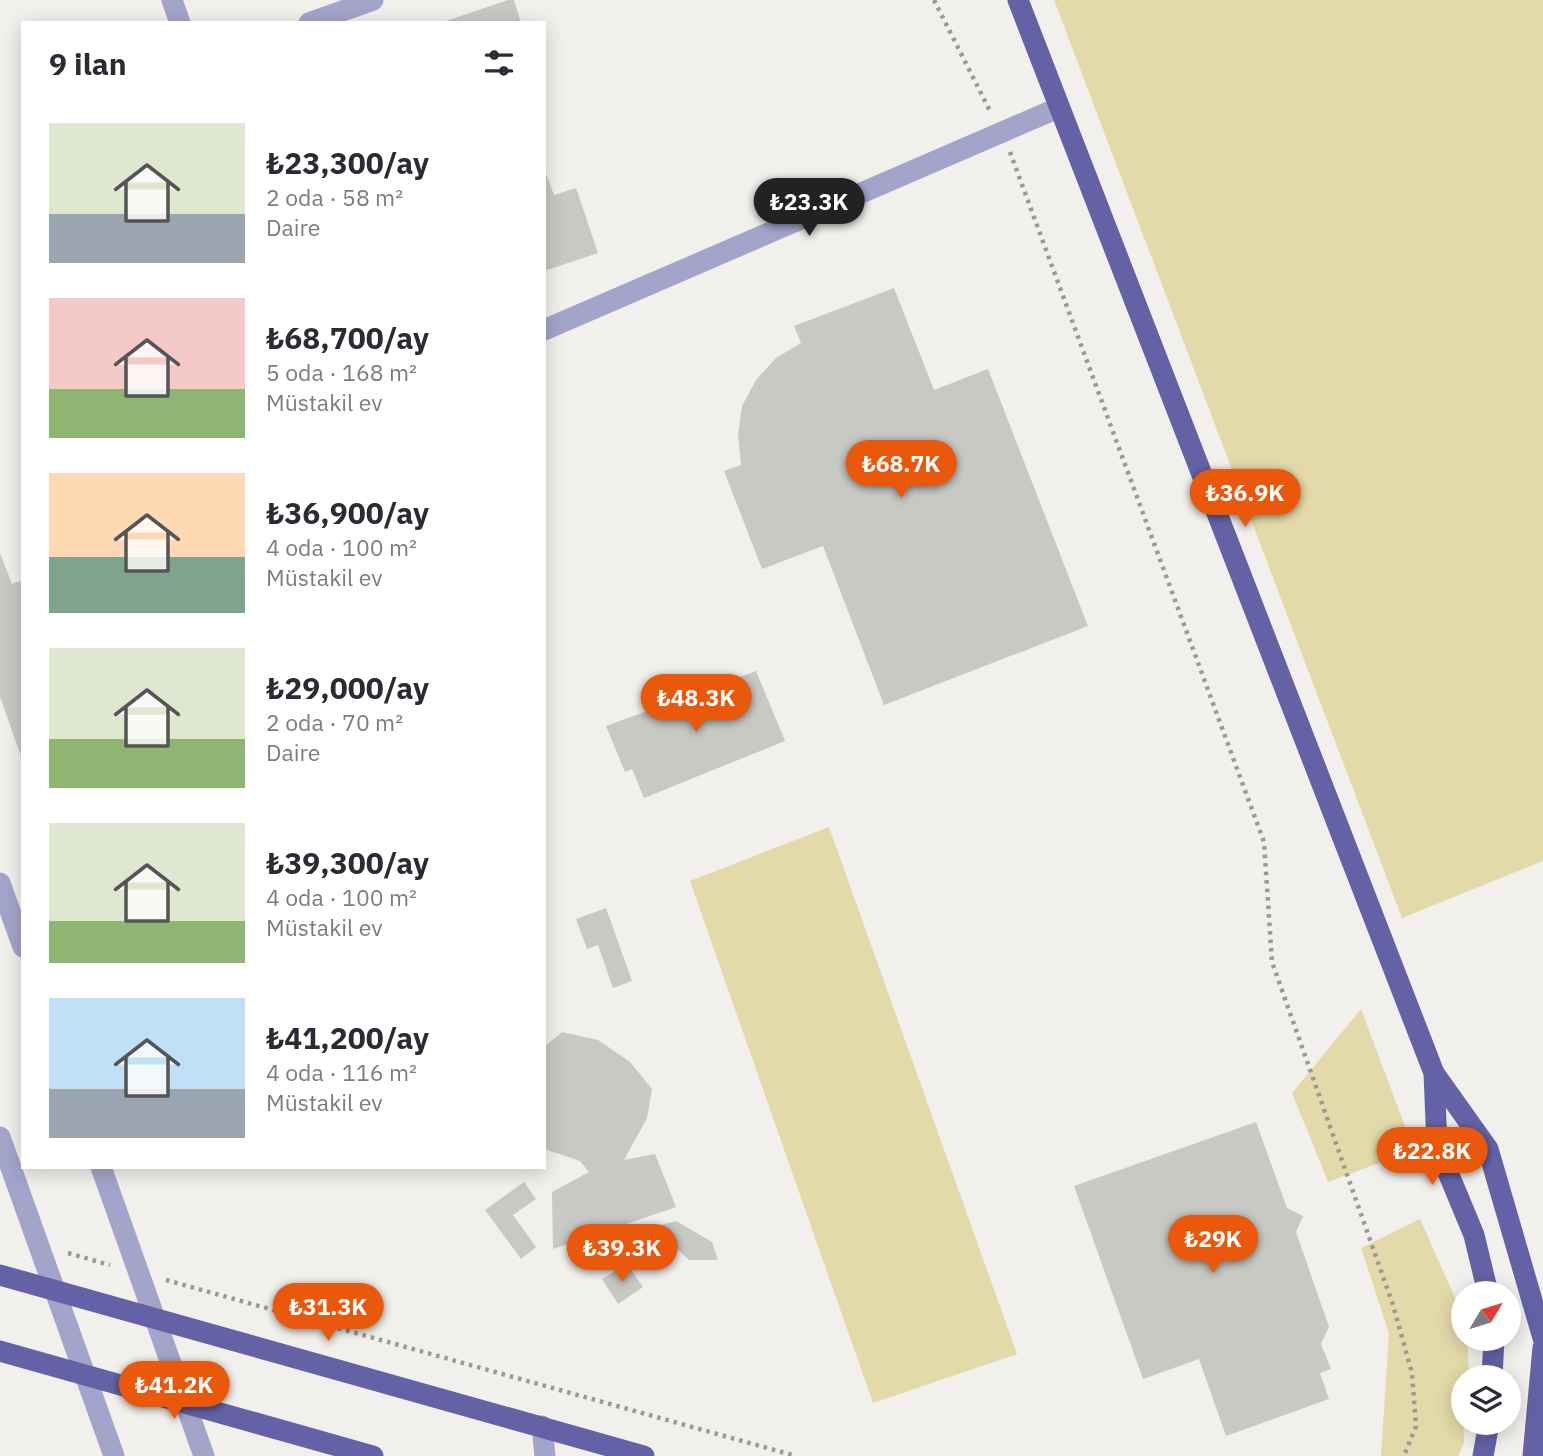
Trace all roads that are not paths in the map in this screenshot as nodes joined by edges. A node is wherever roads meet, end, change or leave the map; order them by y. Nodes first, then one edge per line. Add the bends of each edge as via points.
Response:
1 (172, 0) edge
2 (373, 0) edge
3 (1018, 0) edge
4 (179, 21) edge
5 (315, 21) edge
6 (1058, 107) junction
7 (546, 329) edge
8 (0, 883) edge
9 (21, 941) edge
10 (1434, 1073) junction
11 (0, 1137) edge
12 (102, 1169) edge
13 (0, 1275) edge
14 (1485, 1281) edge
15 (54, 1288) junction
16 (154, 1316) junction
17 (1543, 1338) edge
18 (1543, 1347) edge
19 (0, 1351) edge
20 (85, 1375) junction
21 (185, 1403) junction
22 (542, 1426) junction
23 (1487, 1435) edge
24 (114, 1456) edge
25 (204, 1456) edge
26 (373, 1456) edge
27 (545, 1456) edge
28 (644, 1456) edge
29 (1483, 1456) edge
30 (1533, 1456) edge

1 - 4 street
2 - 5 street
3 - 6 main road
6 - 7 street
6 - 10 main road
8 - 9 street
10 - 14 main road via 1437,1146 1474,1235
10 - 17 main road via 1488,1149
11 - 15 street
12 - 16 street
13 - 15 main road
15 - 16 main road
15 - 20 street
16 - 21 street
16 - 22 main road
18 - 30 main road
19 - 20 main road
20 - 21 main road
20 - 24 street
21 - 25 street
21 - 26 main road
22 - 27 street
22 - 28 main road
23 - 29 main road

